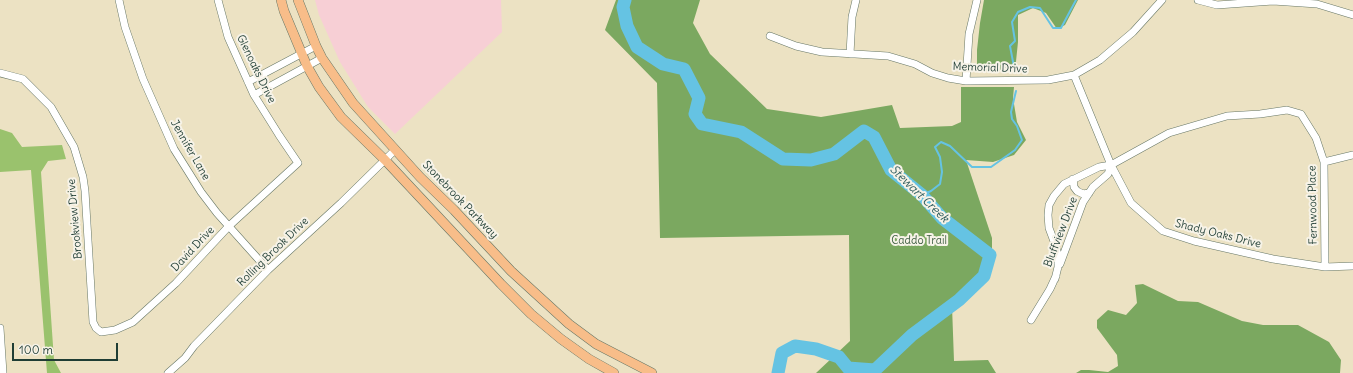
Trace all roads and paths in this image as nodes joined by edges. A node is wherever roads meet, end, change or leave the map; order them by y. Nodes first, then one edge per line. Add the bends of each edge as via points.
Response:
1 (119, 0) edge
2 (218, 0) edge
3 (281, 0) edge
4 (298, 0) edge
5 (856, 0) edge
6 (977, 0) edge
7 (1162, 0) edge
8 (1198, 0) edge
9 (1353, 15) edge
10 (770, 36) dead end
11 (316, 46) junction
12 (302, 54) junction
13 (850, 54) junction
14 (322, 58) junction
15 (307, 66) junction
16 (0, 73) edge
17 (1074, 75) junction
18 (966, 81) junction
19 (248, 82) junction
20 (254, 95) junction
21 (1287, 110) joint
22 (395, 150) junction
23 (1353, 155) edge
24 (385, 160) junction
25 (1324, 162) junction
26 (298, 163) joint
27 (1111, 165) junction
28 (1073, 179) junction
29 (1089, 192) junction
30 (229, 226) junction
31 (488, 246) junction
32 (476, 256) junction
33 (1353, 266) edge
34 (1325, 267) junction
35 (268, 270) junction
36 (1055, 279) junction
37 (1031, 320) dead end
38 (0, 328) edge
39 (96, 328) joint
40 (614, 354) junction
41 (1, 362) edge
42 (604, 368) junction
43 (3, 373) edge
44 (168, 373) edge
45 (614, 373) edge
46 (652, 373) edge

1 - 30 street, Jennifer Lane via 125,27 143,79 174,150 201,192
2 - 19 street, Glenoaks Drive via 228,37
3 - 12 main road
4 - 11 main road, Stonebrook Parkway
5 - 13 street via 852,17
6 - 18 street via 969,34
7 - 17 street, Memorial Drive via 1130,34 1100,60
8 - 9 street via 1217,5 1273,1 1317,4
10 - 13 street, Memorial Drive via 822,52
11 - 12 street
11 - 14 main road, Stonebrook Parkway
12 - 15 main road
12 - 19 street
13 - 18 street, Memorial Drive via 888,56 915,64 932,73
14 - 15 street
14 - 22 main road, Stonebrook Parkway via 353,103
15 - 20 street
15 - 24 main road via 341,117
16 - 39 street, Brookview Drive via 23,79 51,107 74,148 85,191 92,315
17 - 18 street, Memorial Drive via 1048,80
17 - 27 street, Shady Oaks Drive
19 - 20 street, Glenoaks Drive
20 - 26 street, Glenoaks Drive
21 - 25 street, Fernwood Place via 1301,114 1316,138
21 - 27 street, Bluffview Drive via 1227,116 1169,133
22 - 24 street, Rolling Brook Drive
22 - 31 main road, Stonebrook Parkway
23 - 25 street
24 - 32 main road
24 - 35 street, Rolling Brook Drive
25 - 34 street, Fernwood Place
26 - 30 street, David Drive
27 - 28 street, Bluffview Drive via 1101,166
27 - 29 street, Bluffview Drive via 1108,174
27 - 34 street, Shady Oaks Drive via 1131,203 1163,231 1240,252
28 - 29 street, Bluffview Drive via 1077,192
28 - 36 street, Bluffview Drive via 1058,190 1048,210 1049,228 1058,255
29 - 36 street, Bluffview Drive via 1077,215
30 - 35 street, Jennifer Lane
30 - 39 street, David Drive via 134,322 115,330 101,332
31 - 32 main road
31 - 40 main road, Stonebrook Parkway via 516,276 569,324
32 - 42 main road via 531,314 561,339
33 - 34 street, Shady Oaks Drive
35 - 44 street, Rolling Brook Drive
36 - 37 street, Bluffview Drive
38 - 41 street
40 - 42 main road
40 - 46 main road, Stonebrook Parkway
41 - 43 street
42 - 45 main road

